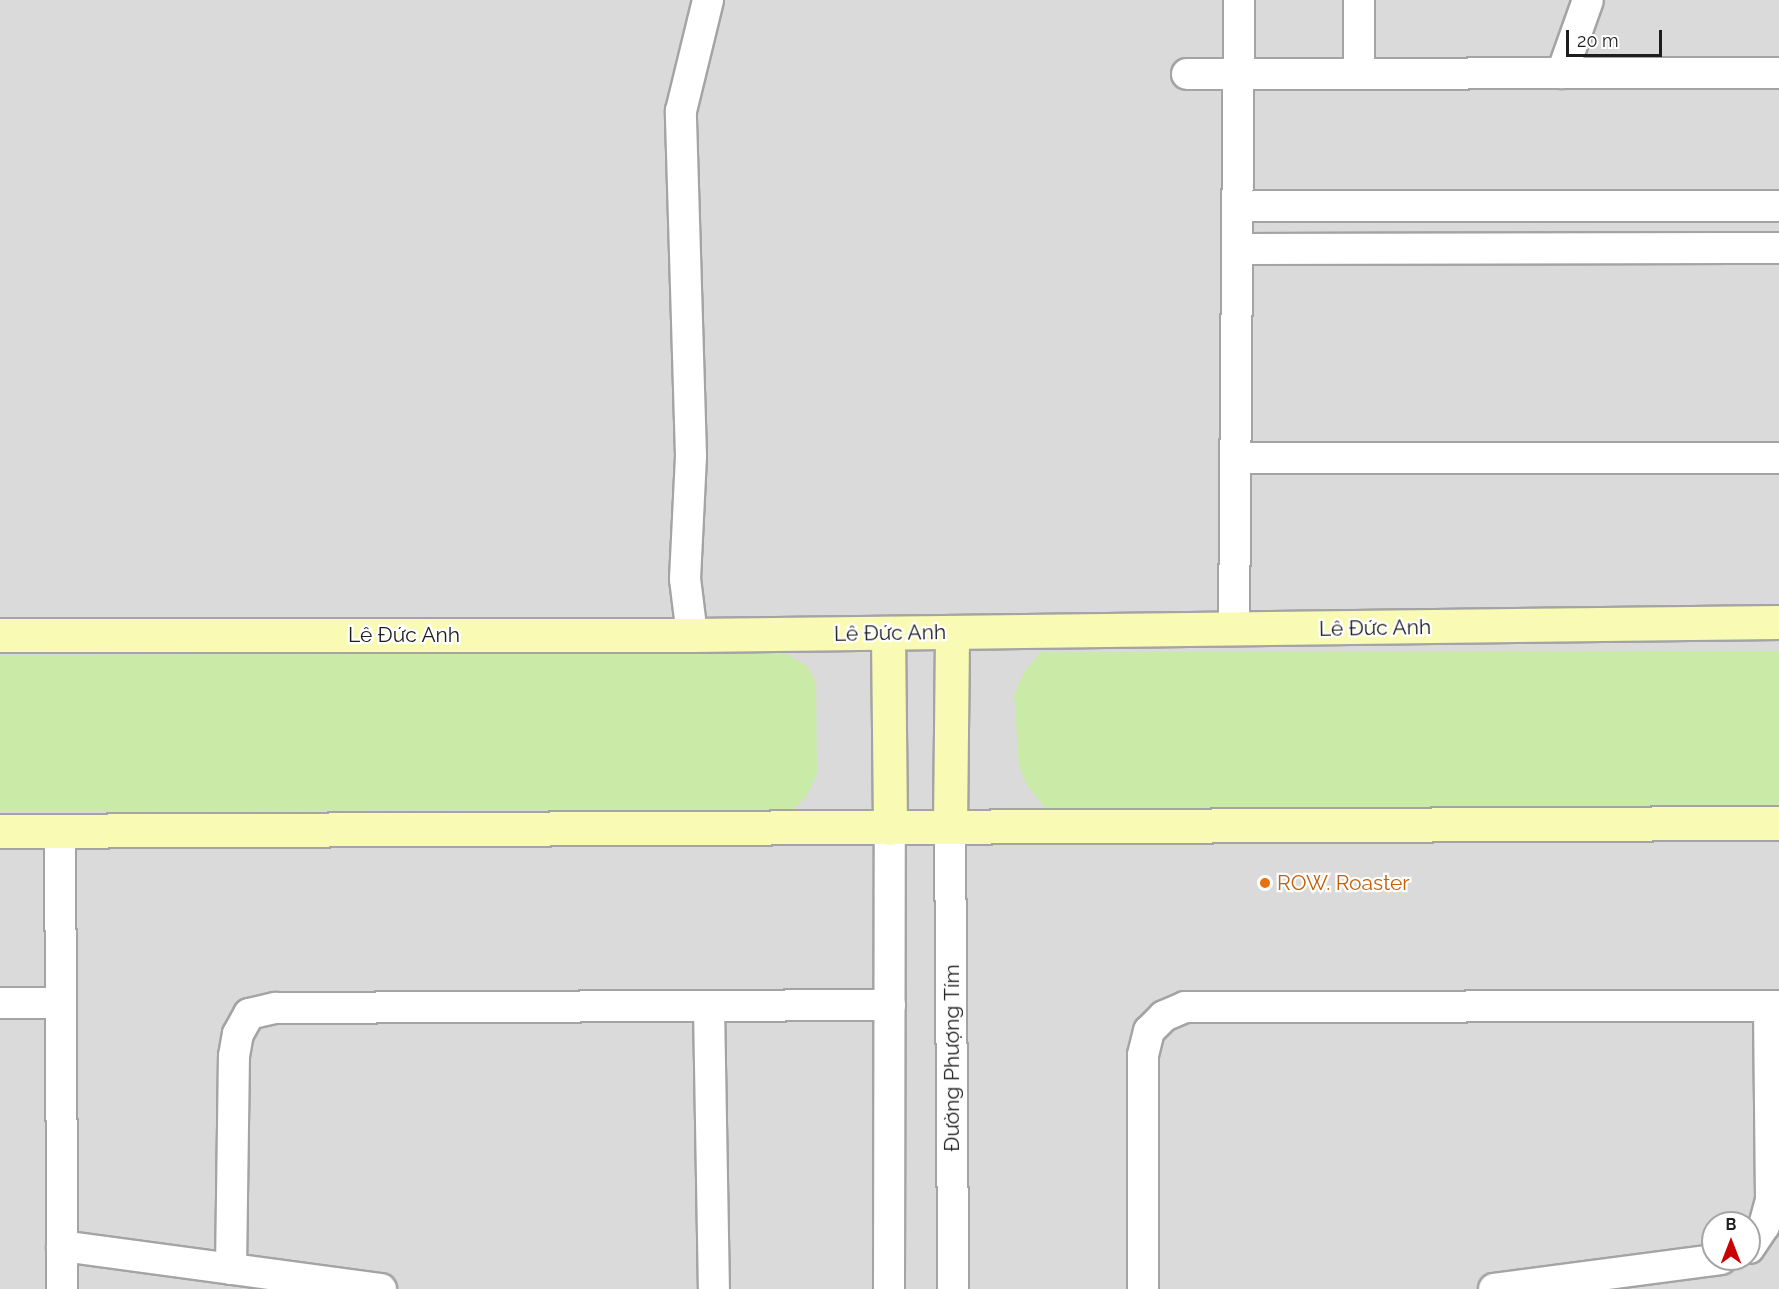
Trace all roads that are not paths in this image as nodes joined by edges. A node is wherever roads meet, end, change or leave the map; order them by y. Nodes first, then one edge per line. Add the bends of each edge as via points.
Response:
1 (708, 0) edge
2 (1239, 0) edge
3 (1359, 0) edge
4 (1588, 0) edge
5 (1562, 73) junction
6 (1779, 73) edge
7 (1187, 74) dead end
8 (1239, 74) junction
9 (1359, 74) junction
10 (1240, 206) junction
11 (1779, 206) edge
12 (1779, 248) edge
13 (1240, 249) junction
14 (1236, 458) junction
15 (1779, 458) edge
16 (1779, 622) edge
17 (1234, 629) junction
18 (952, 632) junction
19 (888, 633) junction
20 (0, 635) edge
21 (692, 635) junction
22 (1779, 824) edge
23 (950, 827) junction
24 (890, 828) junction
25 (0, 831) edge
26 (60, 831) junction
27 (0, 1003) edge
28 (61, 1003) junction
29 (890, 1005) junction
30 (1774, 1006) edge
31 (709, 1007) junction
32 (1761, 1230) edge
33 (62, 1246) junction
34 (1701, 1262) edge
35 (231, 1269) junction
36 (62, 1289) edge
37 (381, 1289) edge
38 (714, 1289) edge
39 (889, 1289) edge
40 (953, 1289) edge
41 (1143, 1289) edge
42 (1494, 1289) edge

1 - 21 street via 681,111 690,456 685,579
2 - 8 street
3 - 9 street
4 - 5 street
5 - 6 street
5 - 9 street
7 - 8 street
8 - 9 street
8 - 10 street
10 - 11 street
10 - 13 street
12 - 13 street
13 - 14 street
14 - 15 street
14 - 17 street
16 - 17 street, Lê Đức Anh
17 - 18 street, Lê Đức Anh
18 - 19 street, Lê Đức Anh
18 - 23 street
19 - 21 street, Lê Đức Anh
19 - 24 street
20 - 21 street, Lê Đức Anh
22 - 23 street
23 - 24 street
23 - 40 street, Đường Phượng Tím
24 - 26 street
24 - 29 street
25 - 26 street
26 - 28 street
27 - 28 street
28 - 33 street
29 - 31 street
29 - 39 street
30 - 32 street via 1771,1200
30 - 41 street via 1185,1007 1164,1016 1149,1031 1143,1055
31 - 35 street via 276,1008 249,1014 238,1034 234,1056
31 - 38 street
33 - 35 street
33 - 36 street
34 - 42 street
35 - 37 street

